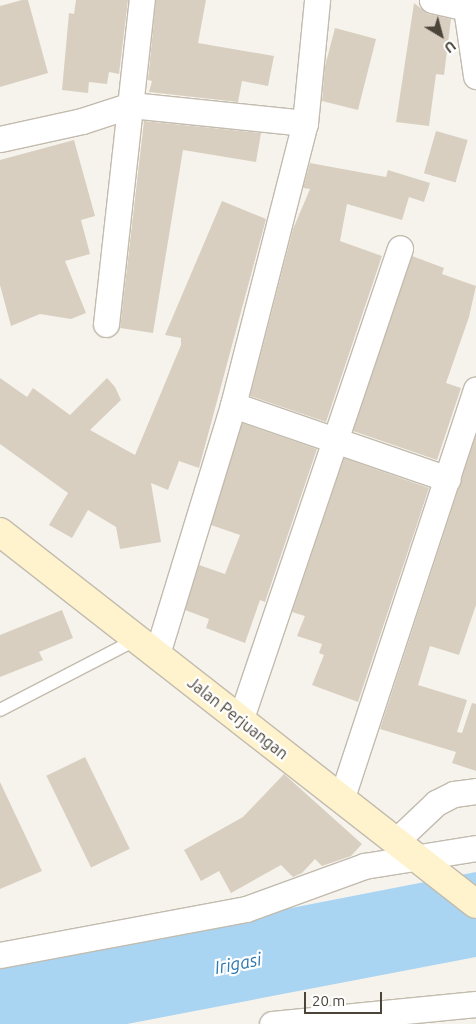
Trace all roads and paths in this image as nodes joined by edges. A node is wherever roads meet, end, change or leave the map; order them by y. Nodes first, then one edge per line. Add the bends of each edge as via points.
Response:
1 (142, 0) edge
2 (317, 0) edge
3 (432, 0) edge
4 (471, 9) edge
5 (476, 76) edge
6 (131, 105) junction
7 (304, 123) junction
8 (0, 139) edge
9 (400, 248) dead end
10 (106, 324) dead end
11 (476, 389) edge
12 (233, 405) junction
13 (338, 440) junction
14 (448, 479) junction
15 (0, 532) edge
16 (147, 646) junction
17 (0, 710) edge
18 (240, 721) junction
19 (476, 791) edge
20 (342, 797) junction
21 (476, 848) edge
22 (413, 853) junction
23 (476, 904) edge
24 (0, 955) edge
25 (476, 1004) edge
26 (353, 1019) edge
27 (272, 1024) edge

1 - 6 street
2 - 7 street
3 - 4 street
4 - 5 street
6 - 7 street
6 - 8 street via 82,121
6 - 10 street
7 - 12 street
9 - 13 street
11 - 14 street
12 - 13 street
12 - 16 street
13 - 14 street
13 - 18 street
14 - 20 street
15 - 16 main road, Jalan Perjuangan
16 - 17 lane
16 - 18 main road, Jalan Perjuangan
18 - 20 main road, Jalan Perjuangan
19 - 22 street via 454,794 436,803
20 - 22 main road, Jalan Perjuangan
21 - 22 street
22 - 23 main road, Jalan Perjuangan
22 - 24 street via 364,866 246,909
25 - 26 street
26 - 27 street

